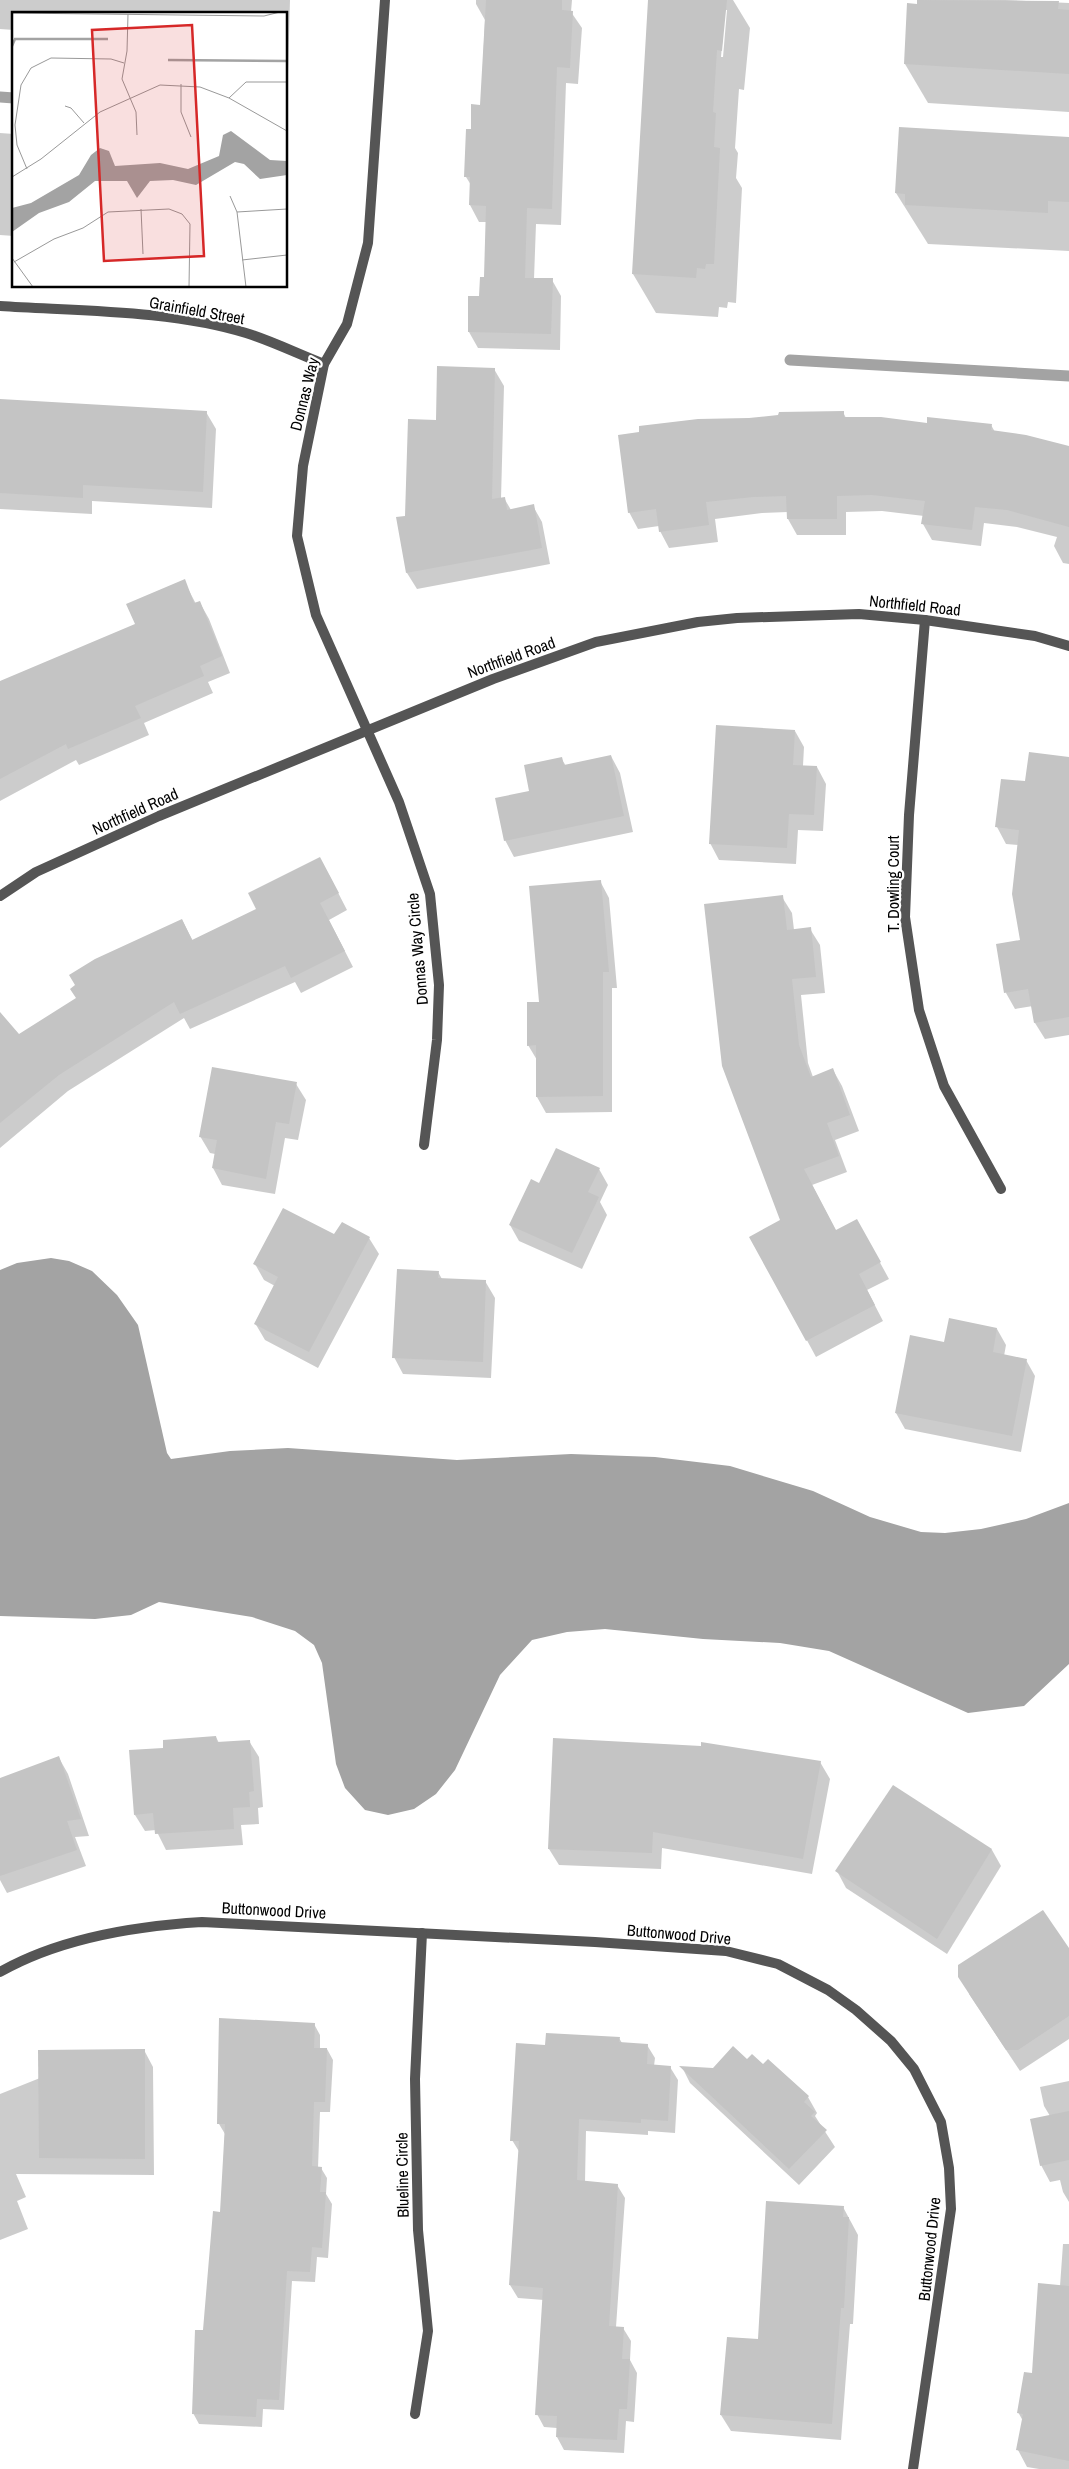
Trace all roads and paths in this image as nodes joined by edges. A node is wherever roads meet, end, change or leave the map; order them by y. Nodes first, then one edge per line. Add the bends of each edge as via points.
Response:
1 (384, 0) edge
2 (0, 306) edge
3 (324, 364) junction
4 (925, 620) junction
5 (1069, 646) edge
6 (365, 730) junction
7 (0, 896) edge
8 (424, 1145) dead end
9 (1001, 1189) dead end
10 (422, 1933) junction
11 (0, 1972) edge
12 (415, 2414) dead end
13 (913, 2469) edge

1 - 3 street, Donnas Way via 368,243 347,324
2 - 3 street, Grainfield Street via 191,321 246,333
3 - 6 street, Donnas Way via 303,466 297,536 316,615
4 - 5 street, Northfield Road via 1035,636
4 - 6 street, Northfield Road via 859,614 737,618 614,638 493,679
4 - 9 street, T. Dowling Court via 909,815 905,917 919,1010 944,1086
6 - 7 street, Northfield Road via 159,816 36,872
6 - 8 street, Donnas Way Circle via 399,802 430,894 439,985 437,1040
10 - 11 street, Buttonwood Drive via 202,1922 160,1925 68,1945
10 - 12 street, Blueline Circle via 415,2079 418,2230 428,2331
10 - 13 street, Buttonwood Drive via 735,1953 778,1964 828,1990 891,2041 914,2069 941,2122 949,2168 951,2209

